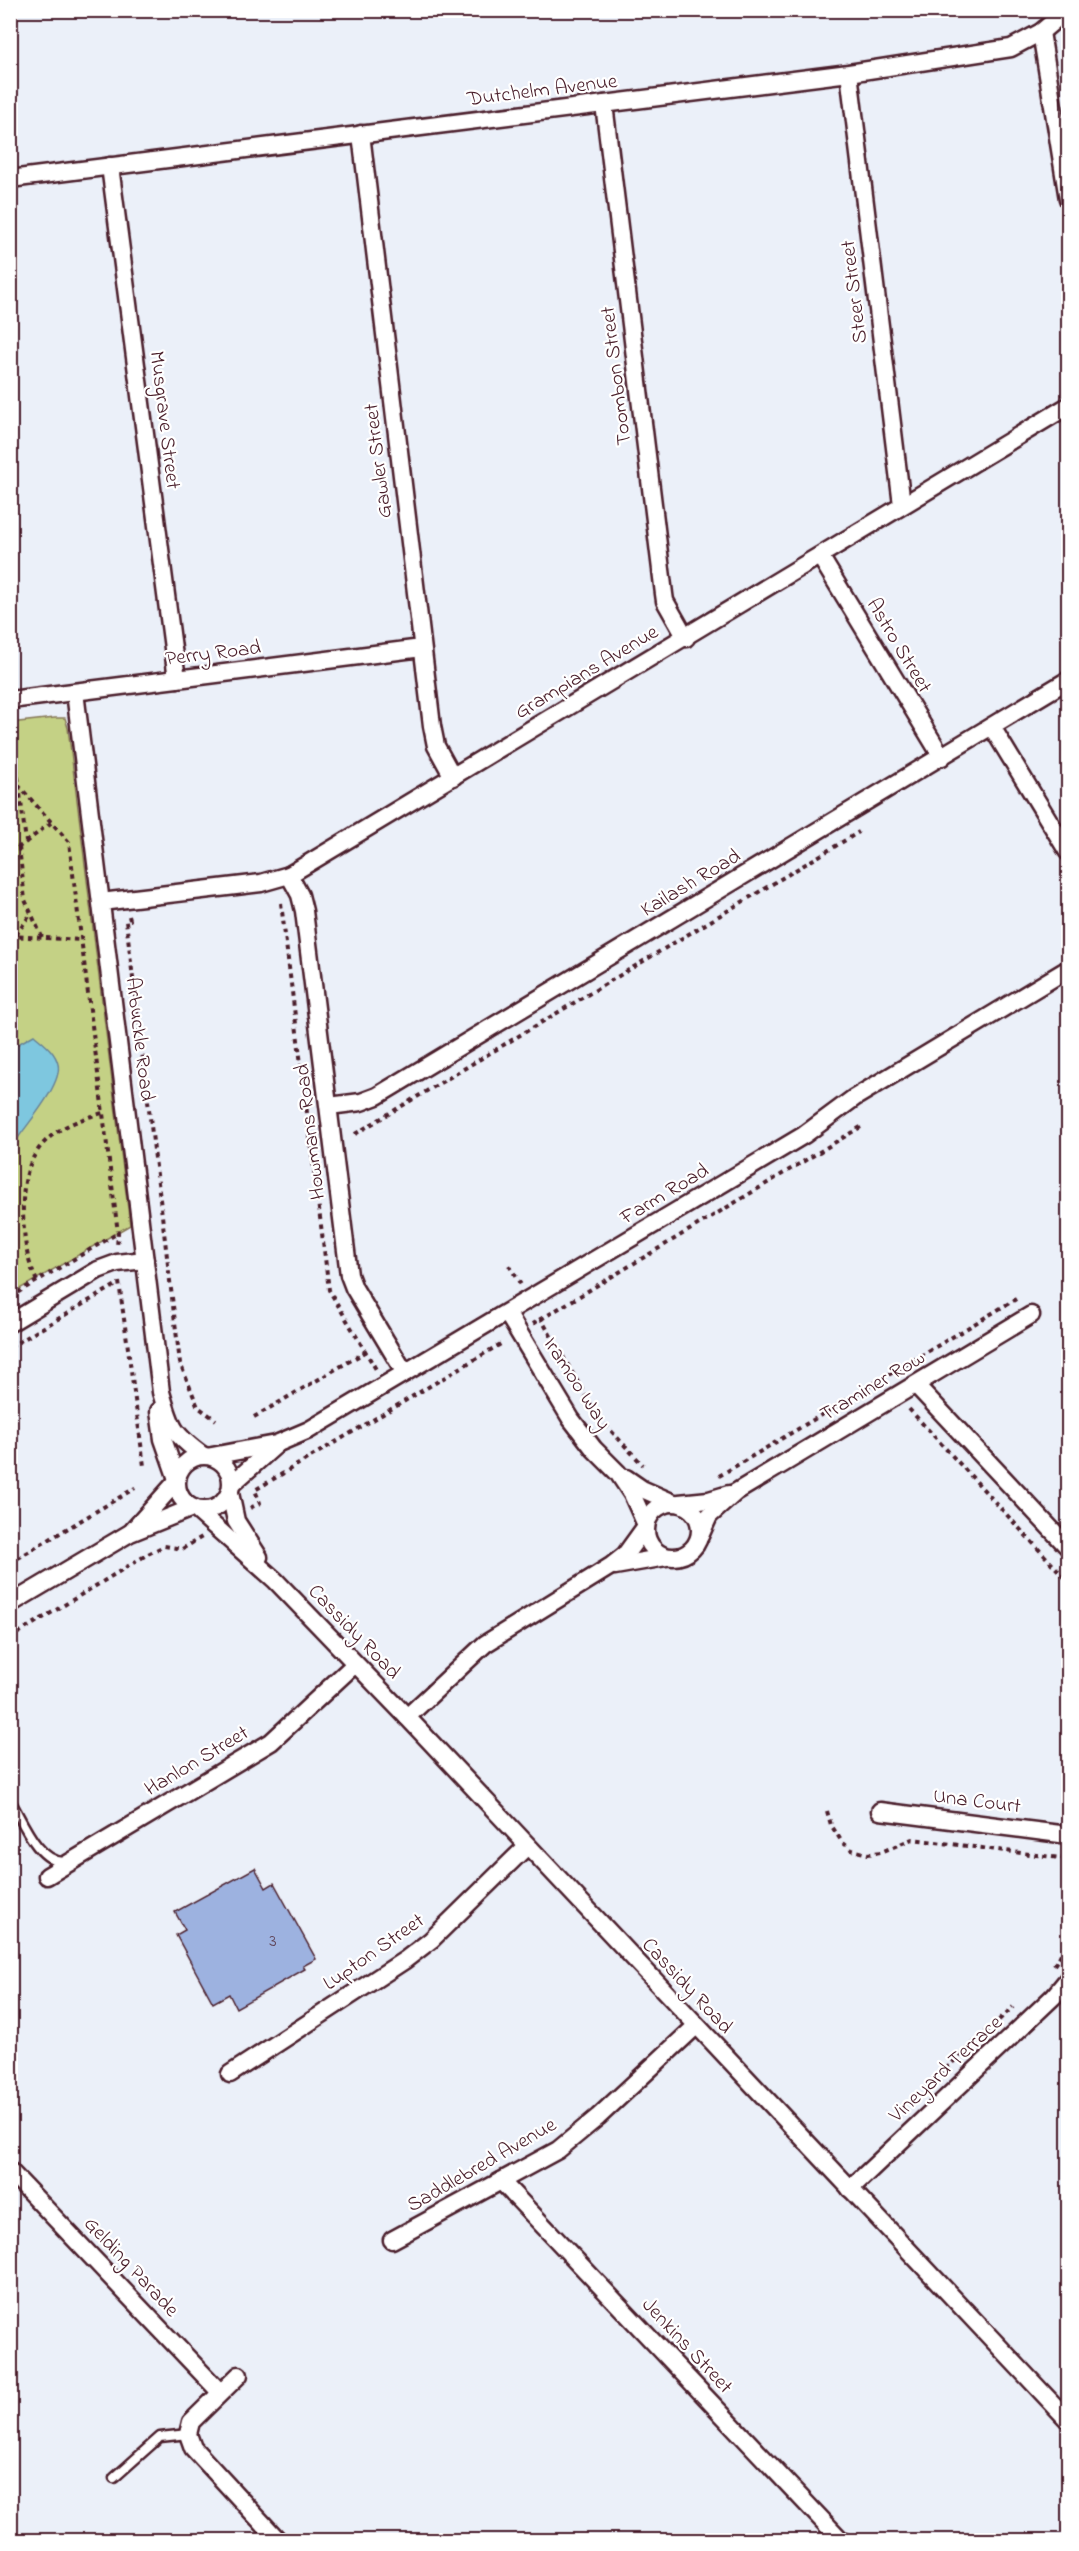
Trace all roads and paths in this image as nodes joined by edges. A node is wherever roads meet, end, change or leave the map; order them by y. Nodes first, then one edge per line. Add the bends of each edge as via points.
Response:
1 (1067, 10) edge
2 (1041, 32) junction
3 (849, 73) junction
4 (604, 104) junction
5 (1064, 129) edge
6 (361, 134) junction
7 (110, 166) junction
8 (10, 179) edge
9 (1068, 199) edge
10 (1068, 406) edge
11 (902, 505) junction
12 (820, 555) junction
13 (686, 638) junction
14 (422, 648) junction
15 (177, 679) junction
16 (1068, 680) edge
17 (75, 692) junction
18 (10, 700) edge
19 (11, 721) edge
20 (992, 727) junction
21 (942, 757) junction
22 (453, 777) junction
23 (18, 785) junction
24 (52, 822) junction
25 (859, 832) dead end
26 (26, 842) junction
27 (19, 847) junction
28 (1068, 852) edge
29 (10, 853) edge
30 (289, 875) junction
31 (127, 899) junction
32 (101, 902) junction
33 (31, 914) junction
34 (13, 936) edge
35 (42, 938) junction
36 (81, 940) junction
37 (1068, 969) edge
38 (329, 1107) junction
39 (103, 1113) junction
40 (864, 1125) dead end
41 (355, 1134) dead end
42 (118, 1233) junction
43 (146, 1260) junction
44 (117, 1263) junction
45 (509, 1265) dead end
46 (37, 1281) junction
47 (119, 1283) junction
48 (10, 1297) edge
49 (529, 1299) junction
50 (1016, 1299) dead end
51 (507, 1313) junction
52 (1031, 1315) dead end
53 (540, 1319) junction
54 (10, 1323) edge
55 (519, 1333) junction
56 (384, 1340) junction
57 (10, 1347) edge
58 (405, 1373) junction
59 (916, 1385) junction
60 (162, 1392) junction
61 (897, 1396) junction
62 (254, 1417) dead end
63 (216, 1420) dead end
64 (276, 1444) junction
65 (207, 1456) junction
66 (144, 1466) dead end
67 (618, 1473) junction
68 (651, 1473) dead end
69 (716, 1478) dead end
70 (177, 1480) junction
71 (135, 1488) dead end
72 (231, 1489) junction
73 (736, 1492) junction
74 (677, 1503) junction
75 (193, 1508) junction
76 (234, 1518) junction
77 (646, 1526) junction
78 (215, 1529) junction
79 (130, 1533) junction
80 (700, 1536) junction
81 (1068, 1547) edge
82 (666, 1557) junction
83 (10, 1563) edge
84 (611, 1566) junction
85 (275, 1580) junction
86 (1068, 1581) edge
87 (10, 1604) edge
88 (10, 1638) edge
89 (355, 1664) junction
90 (407, 1717) junction
91 (10, 1800) edge
92 (880, 1810) dead end
93 (827, 1811) dead end
94 (1068, 1835) edge
95 (527, 1846) junction
96 (1068, 1859) edge
97 (71, 1861) junction
98 (47, 1876) dead end
99 (1068, 1937) edge
100 (1048, 1972) dead end
101 (1068, 1979) edge
102 (1017, 2003) dead end
103 (696, 2026) junction
104 (230, 2074) dead end
105 (926, 2087) dead end
106 (10, 2171) edge
107 (501, 2181) junction
108 (850, 2189) junction
109 (392, 2240) dead end
110 (239, 2375) dead end
111 (220, 2392) junction
112 (1068, 2420) edge
113 (188, 2434) junction
114 (114, 2478) dead end
115 (278, 2541) edge
116 (841, 2541) edge

1 - 2 street, Dutchelm Avenue
2 - 3 street, Dutchelm Avenue via 1011,48
2 - 5 street
3 - 4 street, Dutchelm Avenue
3 - 11 street, Steer Street
4 - 6 street, Dutchelm Avenue
4 - 13 street, Toombon Street via 665,601
5 - 9 street
6 - 7 street, Dutchelm Avenue
6 - 14 street, Gawler Street
7 - 8 street, Dutchelm Avenue
7 - 15 street, Musgrave Street
10 - 11 street, Grampians Avenue
11 - 12 street, Grampians Avenue
12 - 13 street, Grampians Avenue
12 - 21 street, Astro Street
13 - 22 street, Grampians Avenue
14 - 15 street, Perry Road
14 - 22 street, Gawler Street via 434,737
15 - 17 street, Perry Road
16 - 20 street, Kailash Road
17 - 18 street, Perry Road
17 - 32 street, Arbuckle Road
19 - 23 path
20 - 21 street, Kailash Road
20 - 28 street
21 - 38 street, Kailash Road via 377,1096
22 - 30 street, Grampians Avenue
23 - 24 path
23 - 26 path
24 - 26 path
24 - 36 path via 69,842
25 - 41 path
26 - 27 path
27 - 29 path
27 - 33 path via 25,900
30 - 31 street, Grampians Avenue via 261,883
30 - 38 street, Howmans Road via 304,911
31 - 32 street, Grampians Avenue
31 - 63 path via 130,920 126,921 180,1363 198,1407
32 - 43 street, Arbuckle Road
33 - 34 path
33 - 35 path
34 - 35 path
35 - 36 path
36 - 39 path
37 - 49 street, Farm Road via 855,1098 804,1136
38 - 56 street, Howmans Road via 349,1275
39 - 42 path
39 - 46 path via 58,1130 32,1159 23,1187 24,1235
40 - 53 path
42 - 44 path
42 - 46 path
43 - 44 street
43 - 60 street, Arbuckle Road
44 - 47 path
44 - 54 street via 98,1270
45 - 49 path
46 - 48 path
47 - 57 path
47 - 66 path
49 - 51 street, Farm Road
49 - 53 path
50 - 69 path
51 - 55 street, Iramoo Way
51 - 58 street, Farm Road
52 - 59 street, Traminer Row
53 - 55 path
53 - 68 path via 598,1417
55 - 67 street, Iramoo Way via 571,1419
55 - 76 path via 255,1490 260,1503
56 - 58 street, Howmans Road
56 - 62 path
58 - 64 street, Farm Road via 309,1430
59 - 61 street, Traminer Row
59 - 81 street
60 - 65 street, Arbuckle Road via 170,1425 180,1439
60 - 70 street, Arbuckle Road via 158,1417
61 - 73 street, Traminer Row
61 - 86 path
64 - 65 street, Farm Road
64 - 72 street, Farm Road
65 - 70 street via 185,1462
65 - 72 street via 227,1467
67 - 74 street, Iramoo Way via 642,1489
67 - 77 street, Iramoo Way
70 - 75 street via 180,1497
70 - 79 street
71 - 83 path
72 - 75 street via 225,1501 211,1510
72 - 76 street, Cassidy Road
73 - 74 street, Traminer Row
73 - 80 street, Traminer Row via 709,1516
74 - 77 street via 659,1506
74 - 80 street via 696,1516
75 - 78 street, Cassidy Road
75 - 79 street
76 - 85 street, Cassidy Road
77 - 82 street via 650,1544
77 - 84 street via 625,1555
78 - 85 street, Cassidy Road
78 - 88 path via 182,1549 164,1546 148,1554
79 - 87 street
80 - 82 street via 689,1553
82 - 84 street
84 - 90 street via 485,1644
85 - 89 street, Cassidy Road
89 - 90 street, Cassidy Road
89 - 97 street, Hanlon Street via 271,1742
90 - 95 street, Cassidy Road
91 - 97 lane via 47,1857 58,1862
92 - 94 street, Una Court
93 - 96 path via 842,1842 852,1850 868,1854 912,1839
95 - 103 street, Cassidy Road
95 - 104 street, Lupton Street via 431,1940 405,1960
97 - 98 street, Hanlon Street
99 - 100 path
101 - 108 street, Vineyard Terrace
102 - 105 path
103 - 107 street, Saddlebred Avenue via 558,2150
103 - 108 street, Cassidy Road
106 - 111 street, Gelding Parade
107 - 109 street, Saddlebred Avenue
107 - 116 street, Jenkins Street
108 - 112 street, Cassidy Road
110 - 111 street
111 - 113 street via 191,2422
113 - 114 lane via 160,2437
113 - 115 street via 198,2453

